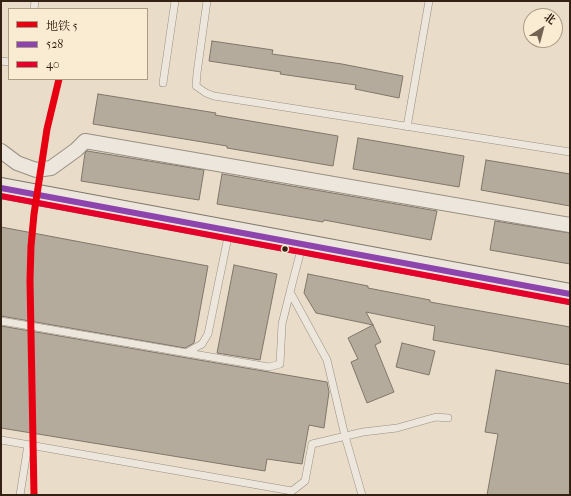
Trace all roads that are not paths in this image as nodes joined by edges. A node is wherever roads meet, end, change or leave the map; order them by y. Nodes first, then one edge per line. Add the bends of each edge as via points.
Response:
1 (176, 1) edge
2 (207, 1) edge
3 (429, 1) edge
4 (163, 83) dead end
5 (407, 126) junction
6 (1, 152) edge
7 (570, 152) edge
8 (36, 170) junction
9 (1, 188) edge
10 (34, 193) junction
11 (570, 224) edge
12 (229, 230) junction
13 (302, 244) junction
14 (290, 292) junction
15 (570, 294) edge
16 (1, 321) edge
17 (186, 353) junction
18 (448, 418) dead end
19 (345, 436) junction
20 (1, 440) edge
21 (28, 445) junction
22 (20, 495) edge
23 (362, 495) edge

1 - 4 lane
2 - 5 lane via 196,86 206,93
3 - 5 lane
5 - 7 lane
6 - 8 street via 17,163
8 - 10 street
8 - 11 street via 51,168 85,141
9 - 10 street
10 - 12 street
12 - 13 street
12 - 17 lane via 208,334 202,344
13 - 14 lane
13 - 15 street
14 - 17 lane via 282,324 280,364 269,367
14 - 19 lane via 327,360
16 - 17 lane
18 - 19 lane via 436,418 398,428
19 - 21 lane via 312,444 305,481 292,491
19 - 23 lane
20 - 21 lane
21 - 22 lane

